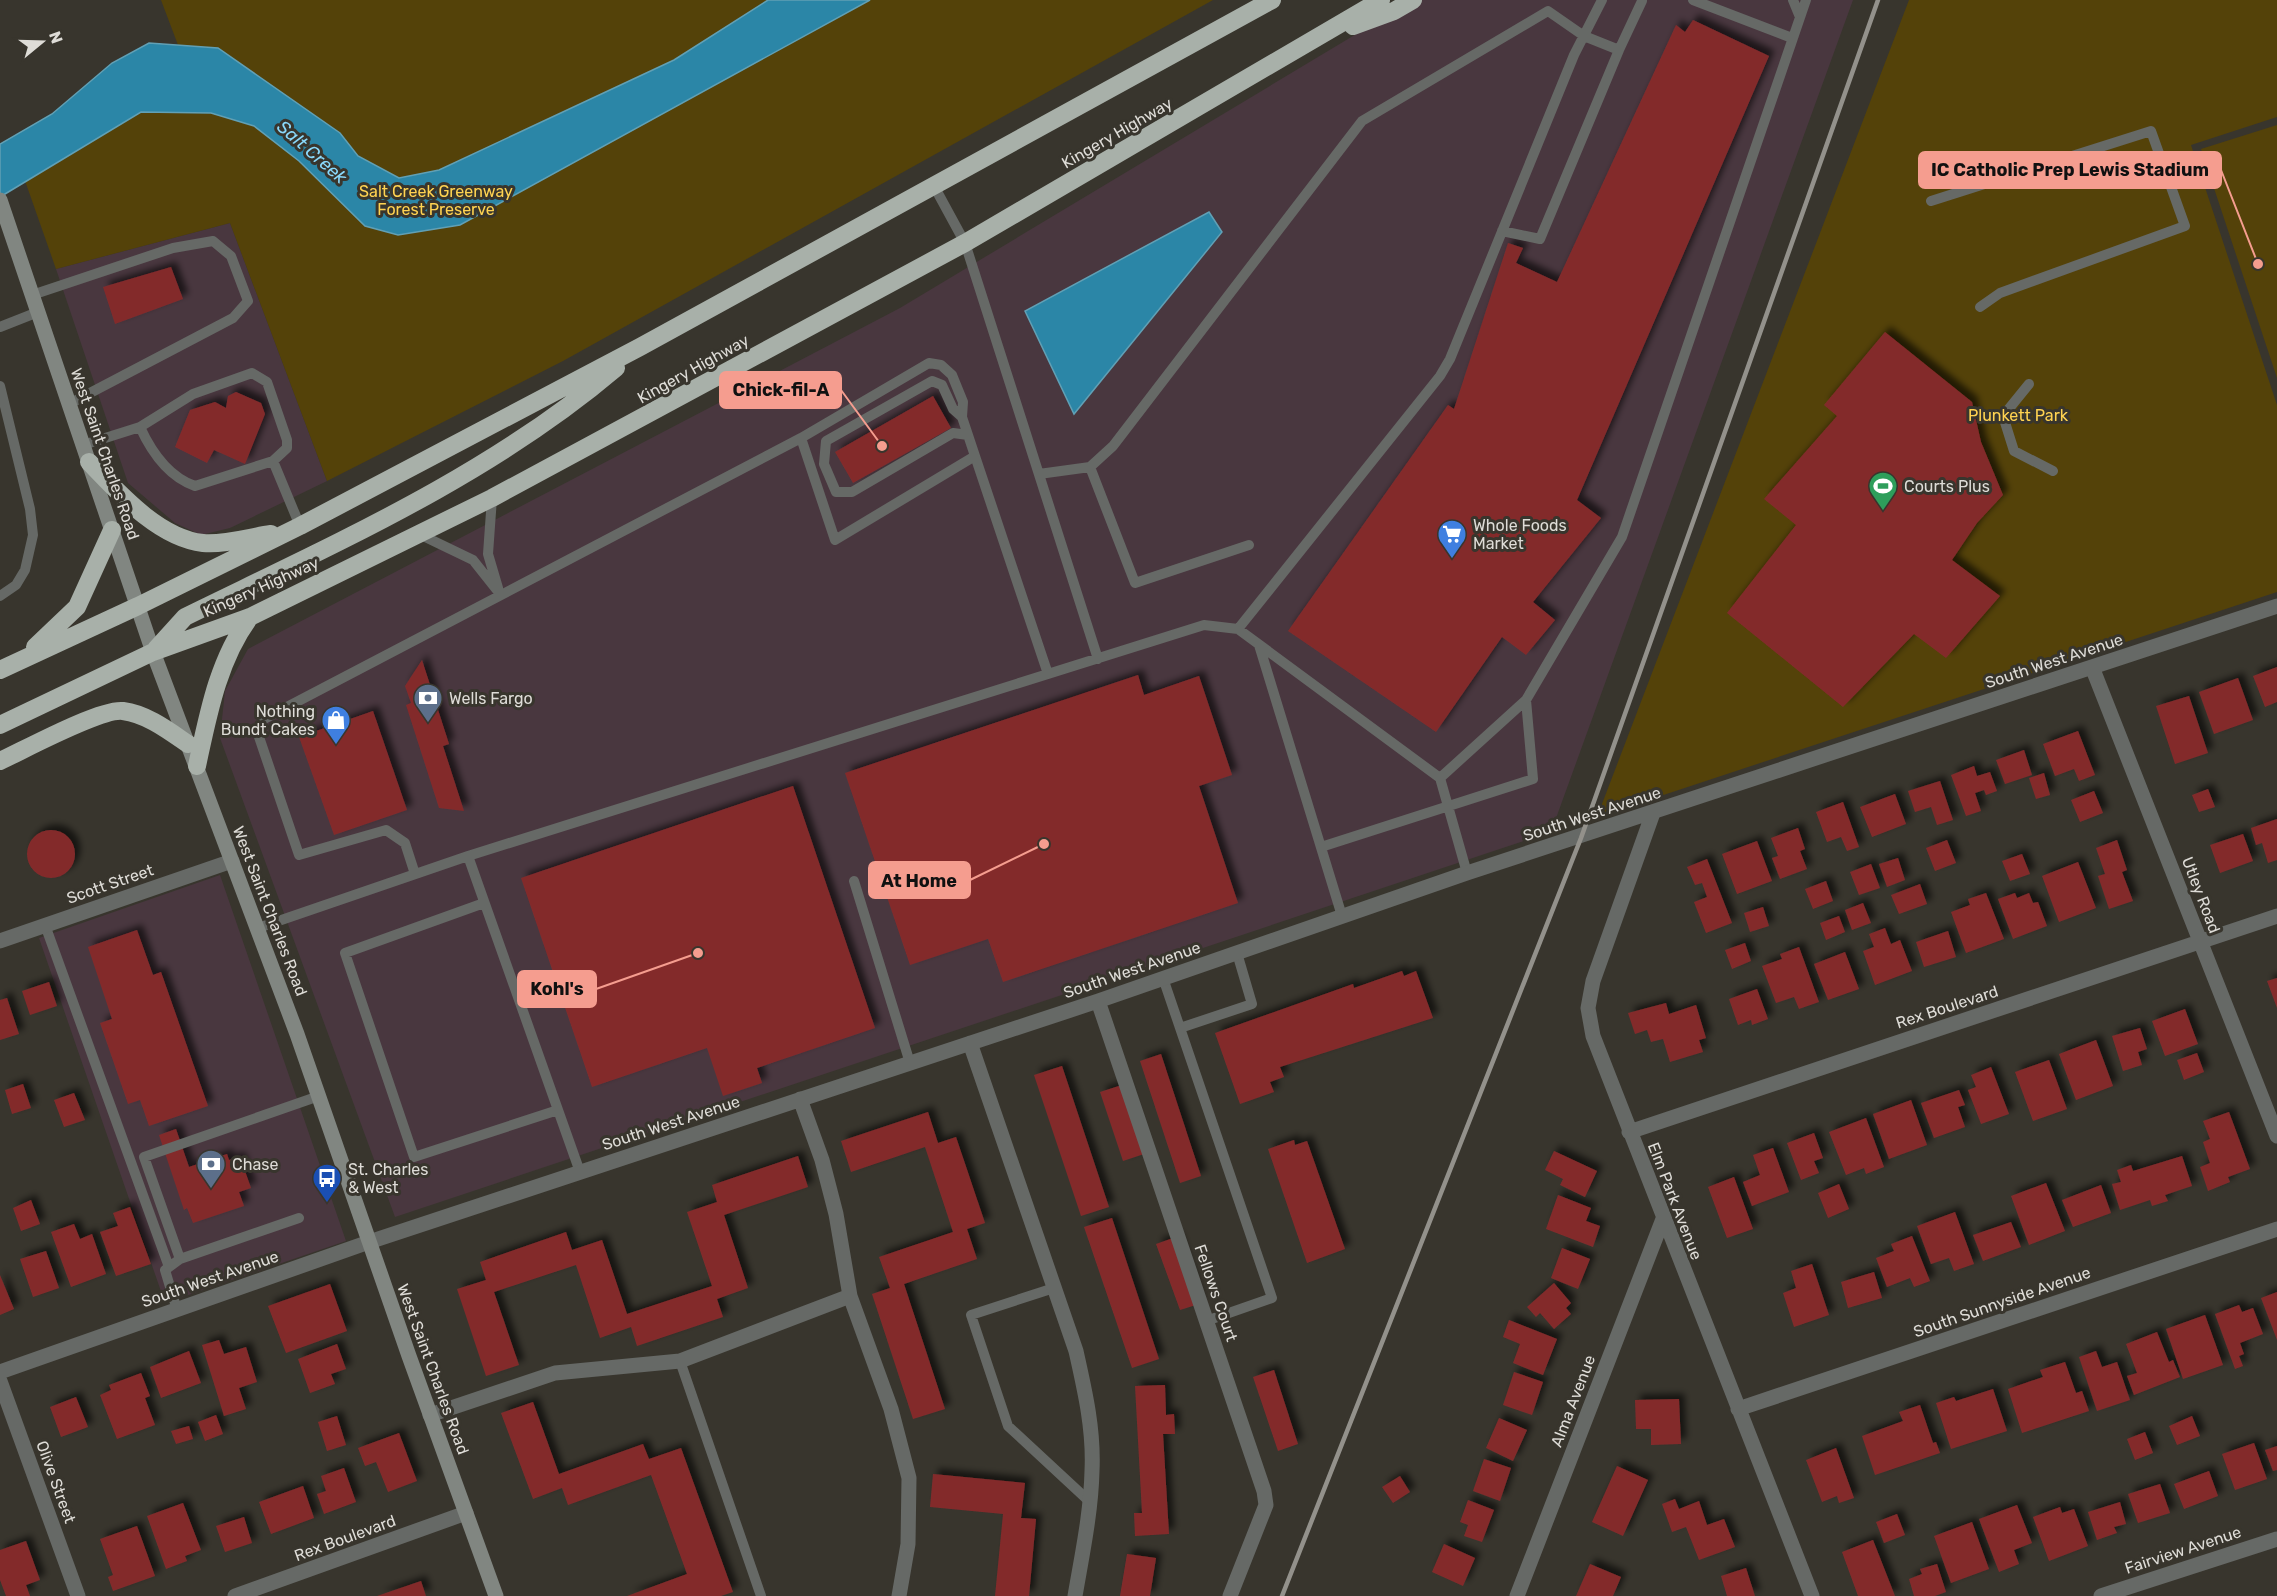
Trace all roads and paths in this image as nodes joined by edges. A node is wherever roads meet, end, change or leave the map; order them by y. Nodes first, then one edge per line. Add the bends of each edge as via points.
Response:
1 (1272, 0) edge
2 (1381, 0) edge
3 (1413, 0) edge
4 (1602, 0) edge
5 (1693, 0) edge
6 (1793, 0) edge
7 (1806, 0) edge
8 (1642, 1) edge
9 (1800, 17) junction
10 (1584, 36) junction
11 (1792, 38) junction
12 (1315, 39) junction
13 (1618, 50) junction
14 (934, 186) junction
15 (0, 200) edge
16 (1931, 201) dead end
17 (1502, 231) junction
18 (965, 243) junction
19 (32, 295) junction
20 (1980, 307) dead end
21 (38, 312) junction
22 (0, 327) edge
23 (640, 347) junction
24 (2029, 384) dead end
25 (0, 386) edge
26 (69, 404) junction
27 (962, 417) junction
28 (140, 427) junction
29 (968, 435) junction
30 (801, 438) junction
31 (86, 453) junction
32 (975, 456) junction
33 (273, 461) junction
34 (1090, 467) junction
35 (2053, 471) dead end
36 (1039, 474) junction
37 (492, 498) junction
38 (292, 529) junction
39 (112, 530) junction
40 (419, 534) junction
41 (1249, 545) dead end
42 (500, 594) junction
43 (0, 596) edge
44 (138, 606) junction
45 (2277, 606) edge
46 (250, 617) junction
47 (1238, 629) junction
48 (1258, 644) junction
49 (153, 652) junction
50 (1098, 658) junction
51 (20, 660) junction
52 (2092, 667) junction
53 (0, 670) edge
54 (1048, 674) junction
55 (1526, 700) junction
56 (0, 725) edge
57 (188, 744) junction
58 (0, 760) edge
59 (197, 766) junction
60 (1440, 778) junction
61 (1448, 807) junction
62 (1653, 813) junction
63 (1321, 847) junction
64 (468, 856) junction
65 (232, 861) junction
66 (1467, 873) junction
67 (415, 874) junction
68 (854, 881) dead end
69 (484, 903) junction
70 (1342, 916) junction
71 (2277, 916) edge
72 (45, 926) junction
73 (258, 928) junction
74 (0, 941) edge
75 (2200, 942) junction
76 (1237, 953) junction
77 (1163, 978) junction
78 (1098, 1001) junction
79 (1180, 1028) junction
80 (970, 1043) junction
81 (910, 1063) junction
82 (319, 1096) junction
83 (800, 1099) junction
84 (558, 1110) junction
85 (1629, 1132) junction
86 (2277, 1136) edge
87 (580, 1172) junction
88 (299, 1218) dead end
89 (1663, 1219) junction
90 (2277, 1229) edge
91 (369, 1242) junction
92 (180, 1259) junction
93 (169, 1268) junction
94 (1054, 1288) junction
95 (850, 1296) junction
96 (177, 1310) junction
97 (1206, 1321) junction
98 (680, 1361) junction
99 (0, 1372) edge
100 (0, 1381) edge
101 (1738, 1409) junction
102 (430, 1415) junction
103 (1090, 1502) junction
104 (466, 1513) junction
105 (2277, 1539) edge
106 (78, 1596) edge
107 (235, 1596) edge
108 (496, 1596) edge
109 (761, 1596) edge
110 (899, 1596) edge
111 (1076, 1596) edge
112 (1230, 1596) edge
113 (1517, 1596) edge
114 (1812, 1596) edge
115 (2101, 1596) edge

1 - 14 highway
2 - 12 highway, Kingery Highway
3 - 12 highway via 1394,11
4 - 10 lane
5 - 11 lane
6 - 9 lane
7 - 9 lane
8 - 13 lane
9 - 11 lane
10 - 13 lane
10 - 17 lane
10 - 34 lane via 1548,11 1362,121 1113,446
11 - 55 lane via 1622,537
12 - 18 highway, Kingery Highway
13 - 17 lane via 1540,239
14 - 18 lane
14 - 23 highway
15 - 19 main road, West Saint Charles Road
16 - 20 lane via 2151,131 2185,226 2000,293
17 - 47 lane via 1440,376
18 - 36 lane
18 - 37 highway, Kingery Highway
19 - 21 main road, West Saint Charles Road
19 - 26 lane via 173,248 213,241 231,256 248,301 233,318
21 - 22 lane
21 - 26 main road, West Saint Charles Road
23 - 38 highway
23 - 49 highway via 584,395 460,479 185,617
24 - 35 lane via 2003,416 2014,451
25 - 43 lane via 33,535 25,570 16,585
26 - 31 main road, West Saint Charles Road
27 - 29 lane
27 - 29 lane via 953,409 942,385 932,381 826,441 824,464 836,492 852,492 953,433
27 - 30 lane via 963,402 952,375 941,365 929,363
28 - 31 lane
28 - 33 lane via 155,456 195,486
28 - 33 lane via 193,394 252,373 267,382 287,440 284,452
29 - 32 lane
30 - 32 lane via 835,540
30 - 42 lane
31 - 38 highway via 130,505 179,536 204,543
31 - 39 main road, West Saint Charles Road
32 - 54 lane
33 - 38 lane
34 - 36 lane
34 - 41 lane via 1135,584
36 - 50 lane
37 - 40 highway, Kingery Highway
37 - 42 lane via 488,554
38 - 44 highway
39 - 44 main road, West Saint Charles Road
39 - 51 highway via 77,607
40 - 42 lane via 473,560
40 - 46 highway, Kingery Highway
42 - 67 lane via 264,719 257,731 299,855 386,830 405,843
44 - 49 main road, West Saint Charles Road
44 - 51 highway
45 - 52 street, South West Avenue
46 - 49 highway, Kingery Highway
46 - 59 highway via 235,637 217,683
47 - 48 lane
47 - 50 lane via 1204,625
48 - 60 lane
48 - 63 lane
49 - 56 highway, Kingery Highway
49 - 57 main road, West Saint Charles Road
50 - 54 lane
51 - 53 highway
52 - 62 street, South West Avenue
52 - 75 street, Utley Road
54 - 64 lane
55 - 60 lane
55 - 61 lane via 1533,779
57 - 58 highway via 134,714 109,712
57 - 59 main road, West Saint Charles Road
59 - 65 main road, West Saint Charles Road
60 - 61 lane
61 - 63 lane
61 - 66 lane
62 - 66 street, South West Avenue
62 - 85 street, Elm Park Avenue via 1593,981 1588,1008 1593,1036
63 - 70 lane
64 - 67 lane
64 - 69 lane
65 - 72 street, Scott Street
65 - 73 main road, West Saint Charles Road
66 - 70 street, South West Avenue
67 - 73 lane
68 - 81 lane
69 - 84 lane
69 - 84 lane via 345,953 414,1157
70 - 76 street, South West Avenue
71 - 75 street, Rex Boulevard
72 - 74 street, Scott Street
72 - 93 lane
73 - 82 main road, West Saint Charles Road
75 - 85 street, Rex Boulevard
75 - 86 street, Utley Road
76 - 77 street, South West Avenue
76 - 79 lane via 1252,1004
77 - 78 street, South West Avenue
77 - 79 lane
78 - 80 street, South West Avenue
78 - 97 street, Fellows Court
79 - 97 lane via 1272,1298
80 - 81 street, South West Avenue
80 - 94 street
81 - 83 street, South West Avenue
82 - 91 main road, West Saint Charles Road
82 - 92 lane via 144,1157
83 - 87 street, South West Avenue
83 - 95 street via 828,1181
84 - 87 lane
85 - 89 street, Elm Park Avenue
87 - 91 street, South West Avenue
88 - 92 lane
89 - 101 street, Elm Park Avenue
89 - 113 street, Alma Avenue
90 - 101 street, South Sunnyside Avenue
91 - 96 street, South West Avenue
91 - 102 main road, West Saint Charles Road
92 - 93 lane
93 - 96 lane via 165,1270
94 - 103 street via 1076,1351 1086,1395 1092,1447
94 - 103 lane via 971,1315 1008,1426
95 - 98 street
95 - 110 street via 891,1409 909,1478 908,1544
96 - 99 street, South West Avenue
97 - 112 street, Fellows Court via 1266,1505
98 - 102 street via 555,1373
98 - 109 lane
100 - 106 street, Olive Street
101 - 114 street, Elm Park Avenue
102 - 104 main road, West Saint Charles Road
103 - 111 street
104 - 107 street, Rex Boulevard
104 - 108 main road, West Saint Charles Road
105 - 115 street, Fairview Avenue

